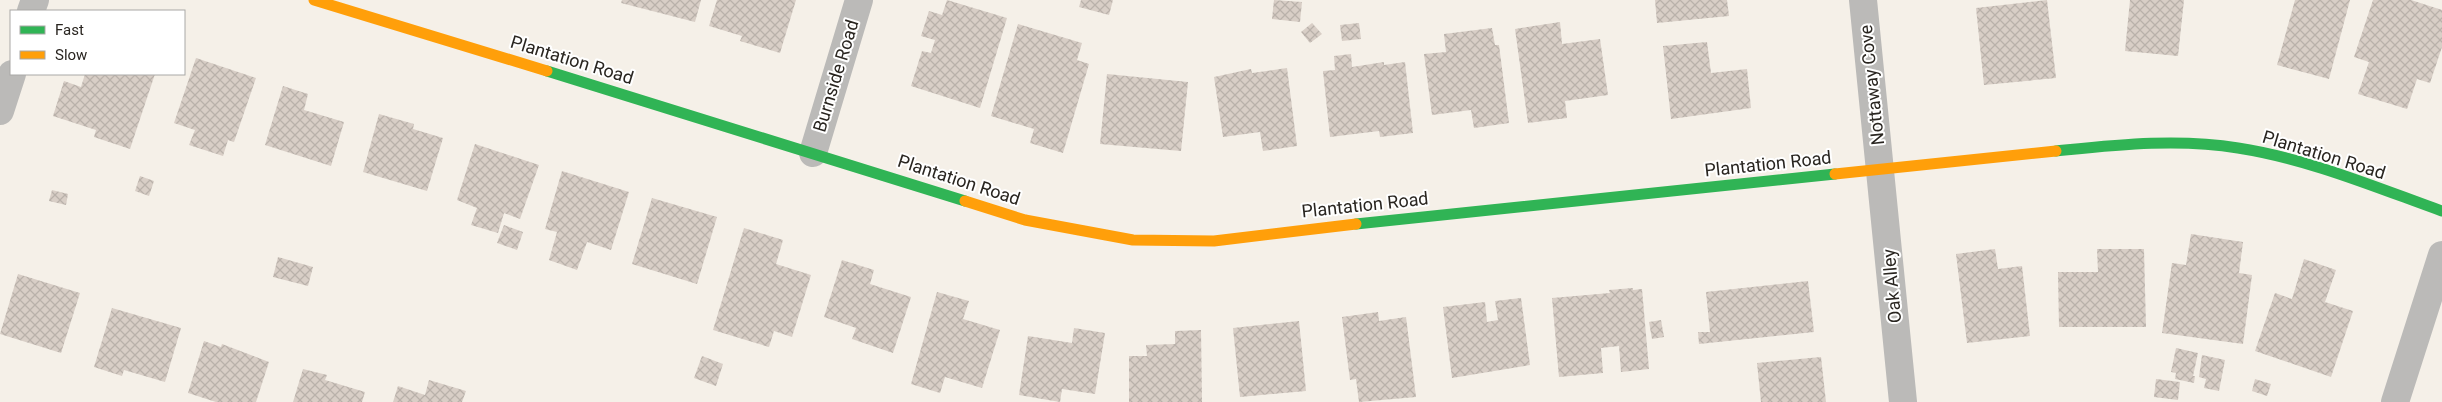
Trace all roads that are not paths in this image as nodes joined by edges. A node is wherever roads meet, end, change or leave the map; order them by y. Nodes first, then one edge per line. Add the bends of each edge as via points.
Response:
1 (314, 0) edge
2 (860, 0) edge
3 (1863, 0) edge
4 (12, 75) edge
5 (0, 111) edge
6 (813, 153) junction
7 (1881, 169) junction
8 (2442, 211) edge
9 (2442, 255) edge
10 (1903, 402) edge
11 (2395, 402) edge

1 - 6 street, Plantation Road
2 - 6 street, Burnside Road
3 - 7 street, Nottaway Cove
4 - 5 street
6 - 7 street, Plantation Road via 1025,220 1133,240 1214,241
7 - 8 street, Plantation Road via 2122,144 2208,144 2284,158
7 - 10 street, Oak Alley
9 - 11 street

